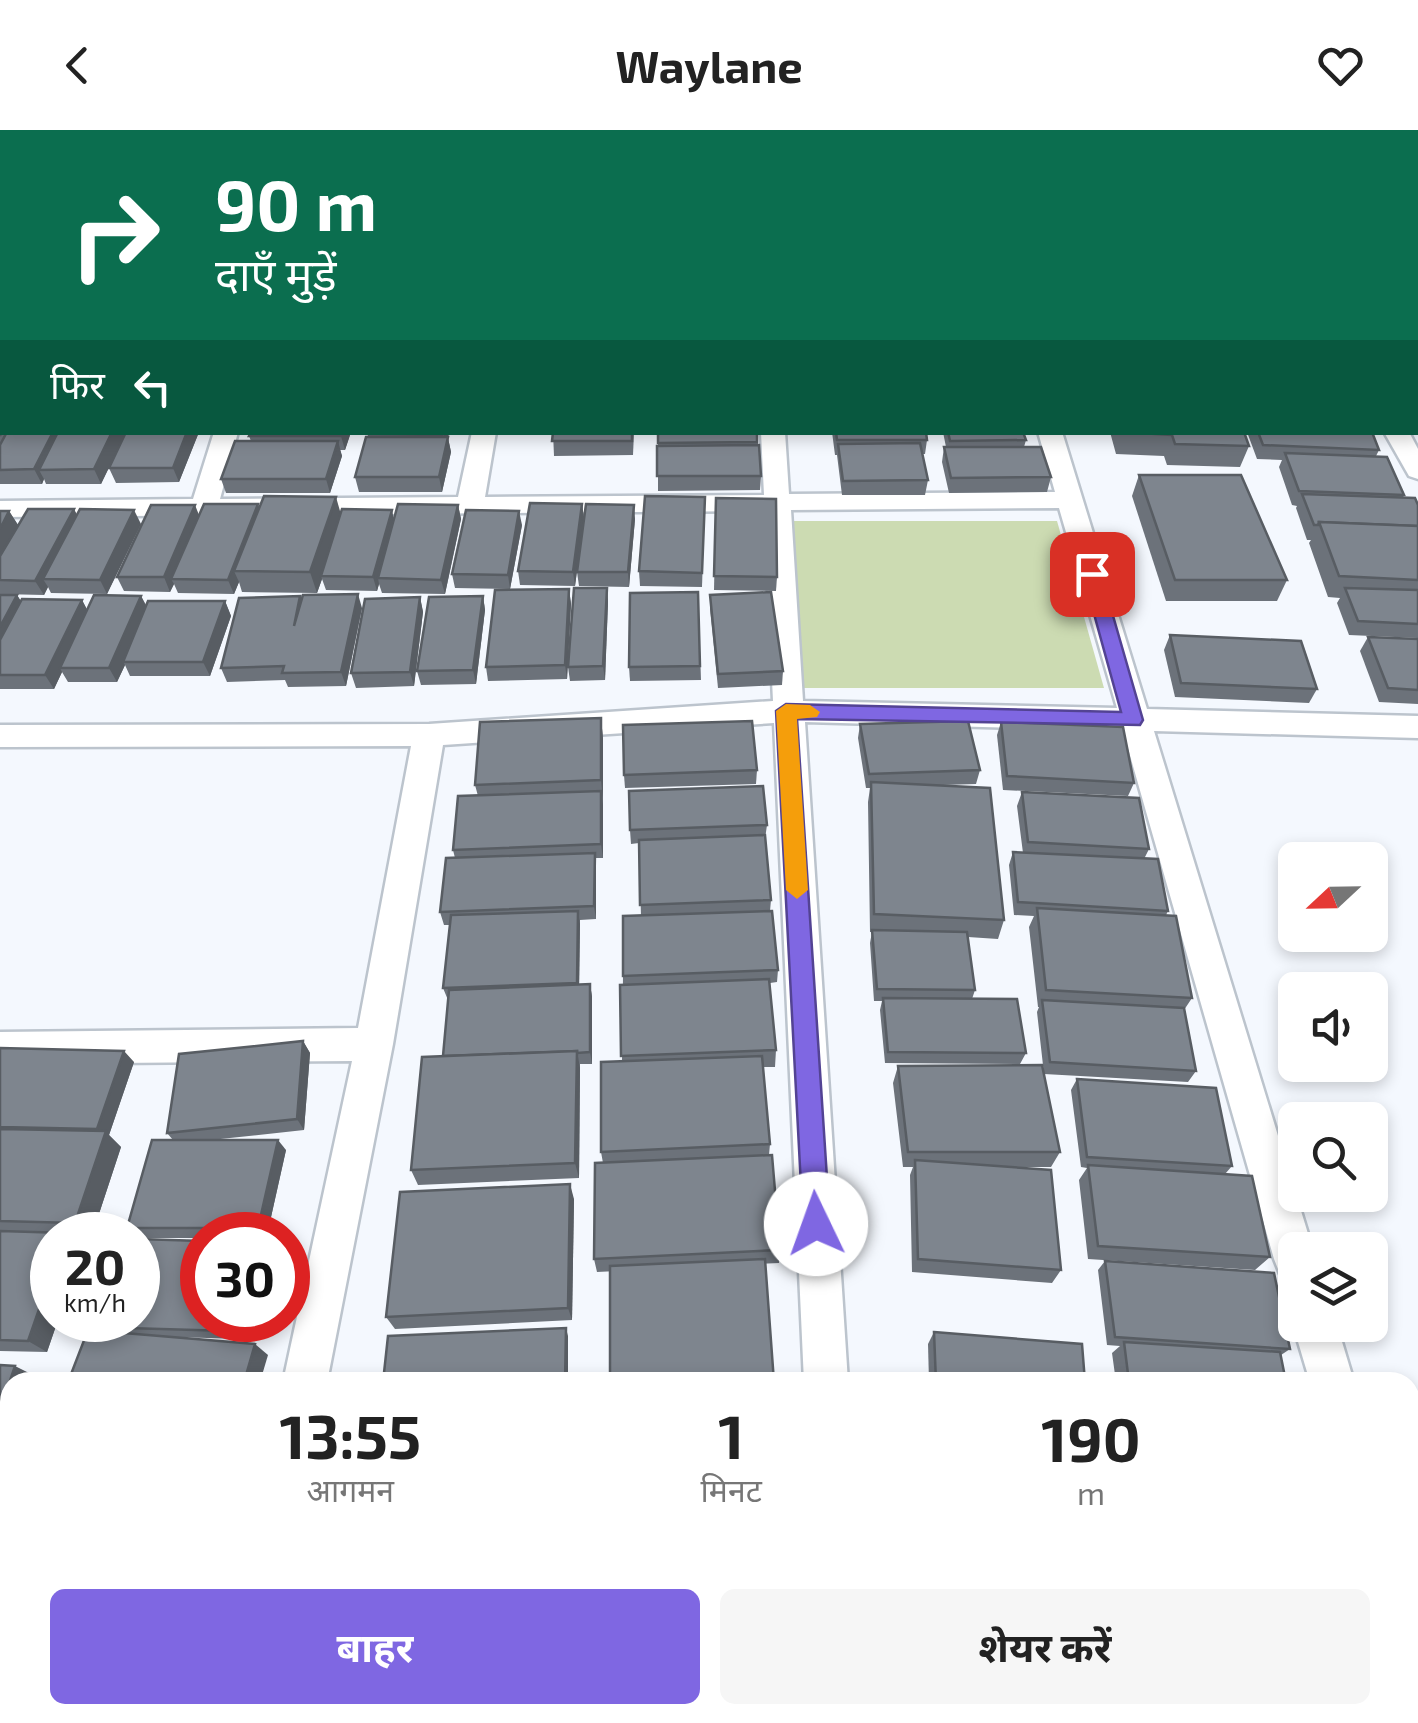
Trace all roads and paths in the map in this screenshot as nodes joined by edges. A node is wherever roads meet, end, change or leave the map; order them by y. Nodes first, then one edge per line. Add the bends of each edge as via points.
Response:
1 (225, 435) edge
2 (483, 435) edge
3 (773, 435) edge
4 (1051, 435) edge
5 (1398, 435) edge
6 (1418, 471) edge
7 (1072, 500) junction
8 (780, 503) junction
9 (470, 505) junction
10 (204, 508) junction
11 (0, 509) edge
12 (786, 711) junction
13 (1133, 720) junction
14 (1418, 727) edge
15 (430, 734) junction
16 (0, 736) edge
17 (374, 1044) junction
18 (0, 1048) edge
19 (1287, 1232) edge
20 (1320, 1342) edge
21 (307, 1372) edge
22 (825, 1372) edge
23 (1329, 1372) edge

1 - 10 street
2 - 9 street
3 - 8 street
4 - 7 street
5 - 6 street
7 - 8 street
7 - 13 street
8 - 9 street
8 - 12 street
9 - 10 street
10 - 11 street
12 - 13 street
12 - 15 street
12 - 22 street
13 - 14 street
13 - 19 street
15 - 16 street
15 - 17 street
17 - 18 street
17 - 21 street
20 - 23 street

